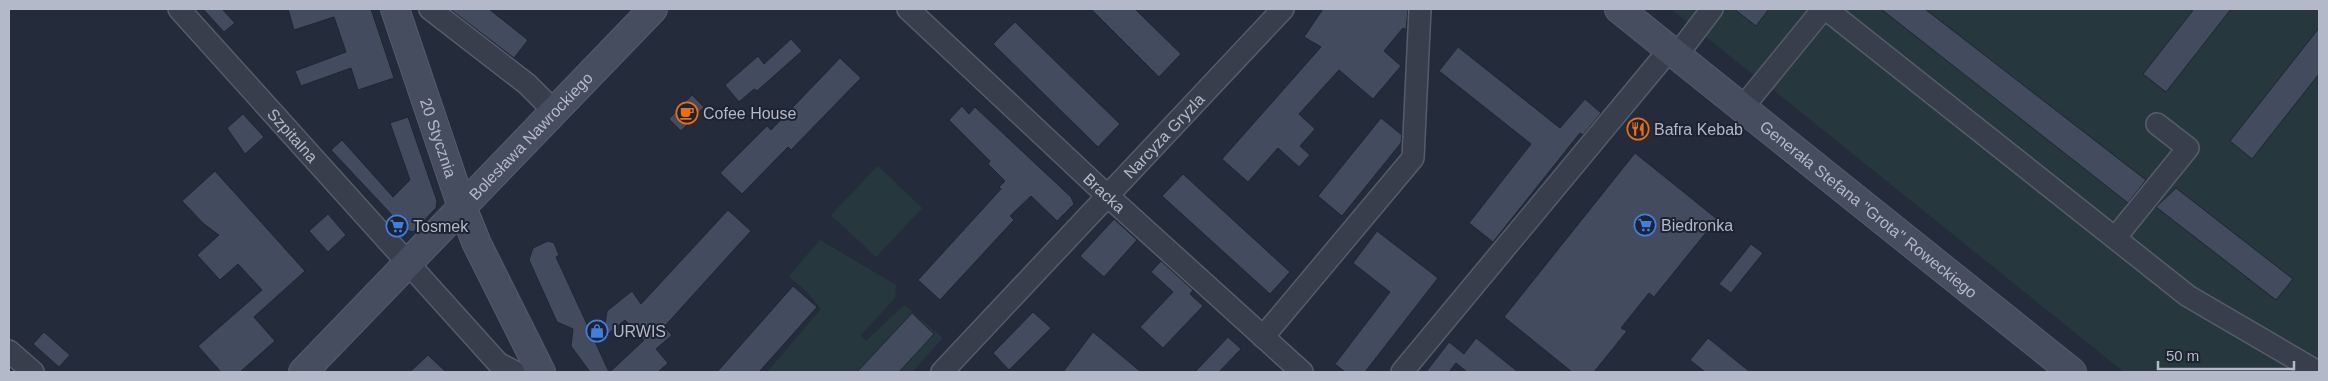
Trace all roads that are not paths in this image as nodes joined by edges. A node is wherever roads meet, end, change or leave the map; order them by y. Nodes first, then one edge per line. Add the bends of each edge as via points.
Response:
1 (179, 9) edge
2 (430, 9) edge
3 (653, 9) edge
4 (908, 9) edge
5 (1283, 9) edge
6 (1420, 9) edge
7 (1619, 9) edge
8 (1712, 9) edge
9 (1824, 9) edge
10 (400, 10) edge
11 (1674, 52) junction
12 (1743, 108) junction
13 (554, 111) junction
14 (2157, 124) dead end
15 (1109, 196) junction
16 (462, 207) junction
17 (2114, 238) junction
18 (408, 262) junction
19 (1263, 337) junction
20 (9, 351) edge
21 (33, 372) edge
22 (303, 372) edge
23 (516, 372) edge
24 (541, 372) edge
25 (942, 372) edge
26 (1302, 372) edge
27 (1402, 372) edge
28 (2072, 372) edge
29 (2318, 372) edge

1 - 18 street, Szpitalna
2 - 13 street via 527,84
3 - 13 street, Bolesława Nawrockiego
4 - 15 street, Bracka
5 - 15 street, Narcyza Gryzla
6 - 19 street via 1413,158
7 - 11 street, Generała Stefana "Grota" Roweckiego
8 - 11 street
9 - 12 street
9 - 17 street
10 - 16 street, 20 Stycznia
11 - 12 street, Generała Stefana "Grota" Roweckiego
11 - 27 street
12 - 28 street, Generała Stefana "Grota" Roweckiego
13 - 16 street, Bolesława Nawrockiego
14 - 17 street via 2188,148
15 - 19 street, Bracka
15 - 25 street, Narcyza Gryzla
16 - 18 street, Bolesława Nawrockiego
16 - 24 street, 20 Stycznia
17 - 29 street via 2188,296
18 - 22 street, Bolesława Nawrockiego
18 - 23 street, Szpitalna via 498,363
19 - 26 street, Bracka
20 - 21 street

